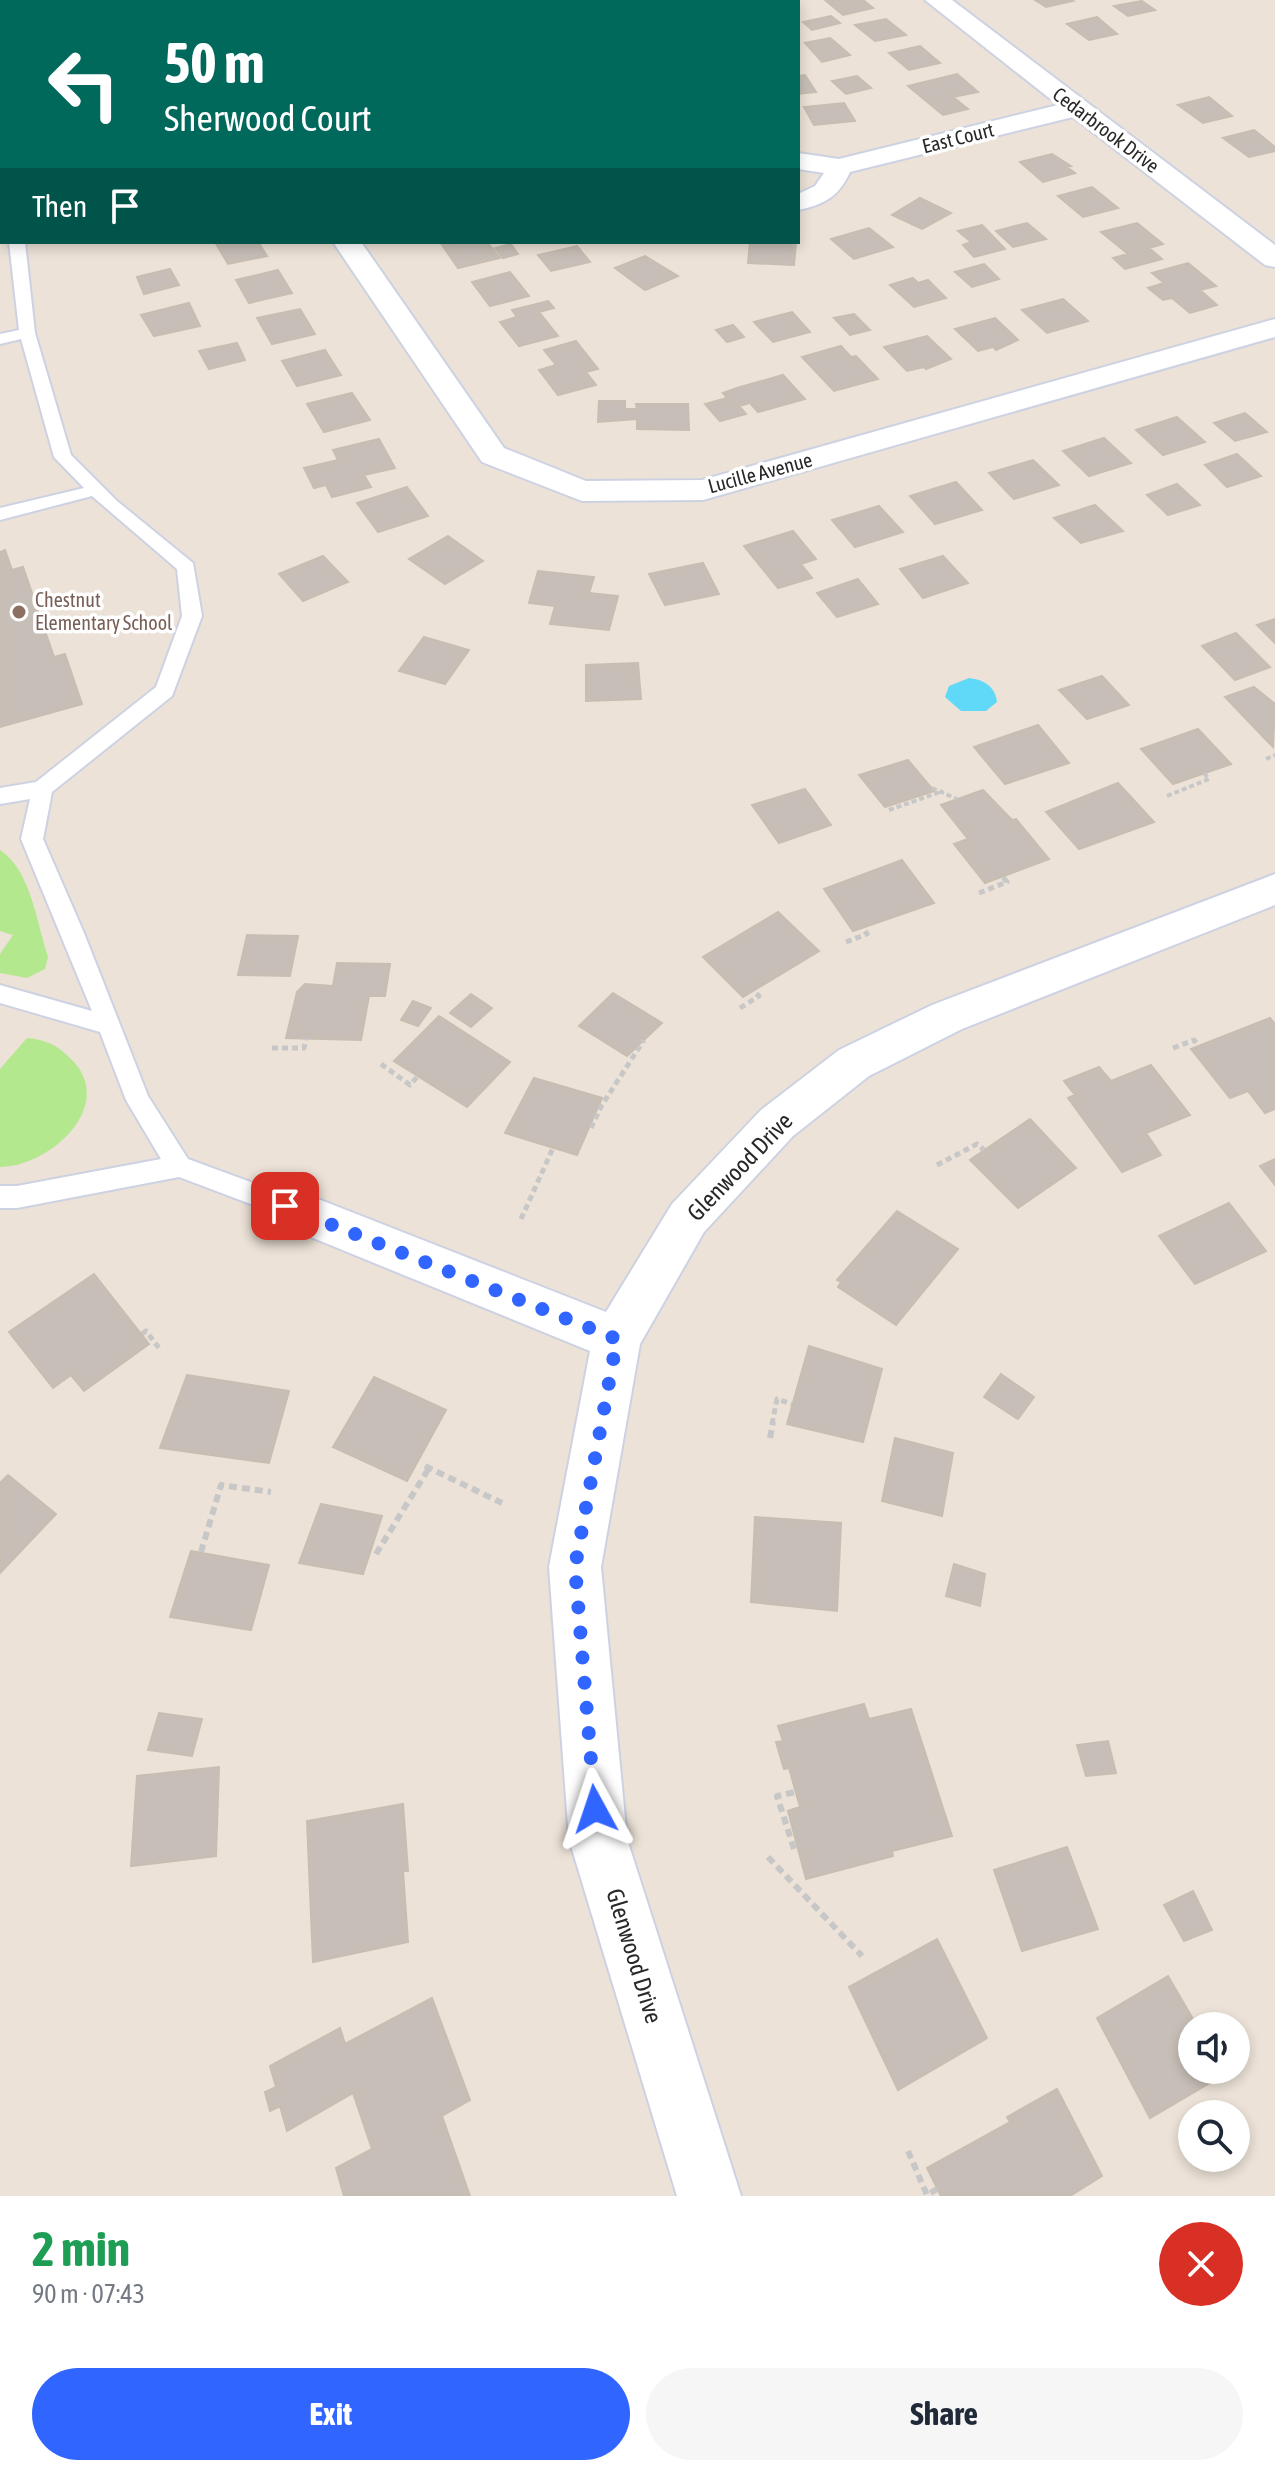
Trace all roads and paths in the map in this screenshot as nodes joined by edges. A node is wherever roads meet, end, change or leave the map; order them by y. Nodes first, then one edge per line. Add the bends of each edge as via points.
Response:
1 (937, 0) edge
2 (1077, 108) junction
3 (800, 161) edge
4 (839, 167) junction
5 (800, 202) edge
6 (17, 244) edge
7 (348, 244) edge
8 (1275, 259) edge
9 (1275, 328) edge
10 (27, 333) junction
11 (0, 339) edge
12 (96, 490) junction
13 (0, 514) edge
14 (1275, 755) edge
15 (1266, 759) dead end
16 (1204, 773) dead end
17 (932, 788) dead end
18 (42, 789) junction
19 (943, 791) junction
20 (0, 796) edge
21 (1167, 796) dead end
22 (957, 799) dead end
23 (889, 810) dead end
24 (1002, 876) dead end
25 (1275, 889) edge
26 (979, 893) dead end
27 (863, 928) dead end
28 (846, 942) dead end
29 (753, 991) dead end
30 (0, 994) edge
31 (740, 1008) dead end
32 (109, 1025) junction
33 (306, 1038) dead end
34 (644, 1040) dead end
35 (1199, 1046) dead end
36 (272, 1048) dead end
37 (1173, 1048) dead end
38 (381, 1064) dead end
39 (418, 1076) dead end
40 (591, 1128) dead end
41 (553, 1148) dead end
42 (984, 1150) dead end
43 (937, 1165) dead end
44 (179, 1166) junction
45 (0, 1197) edge
46 (285, 1206) joint
47 (521, 1219) dead end
48 (142, 1334) dead end
49 (617, 1339) junction
50 (159, 1348) dead end
51 (792, 1404) dead end
52 (770, 1438) dead end
53 (271, 1492) dead end
54 (502, 1503) dead end
55 (201, 1552) dead end
56 (376, 1554) dead end
57 (795, 1792) dead end
58 (794, 1849) dead end
59 (768, 1857) dead end
60 (862, 1956) dead end
61 (908, 2151) dead end
62 (937, 2189) dead end
63 (709, 2196) edge

1 - 2 street, Cedarbrook Drive
2 - 4 street, East Court
2 - 8 street, Cedarbrook Drive
3 - 4 street, East Court
4 - 5 street via 834,184 816,199
6 - 10 lane
7 - 9 street, Lucille Avenue via 493,455 582,491 703,490
10 - 11 lane
10 - 12 lane via 63,457
12 - 13 lane
12 - 18 lane via 186,567 192,616 165,691
14 - 15 path
16 - 21 path via 1209,779
17 - 19 path
18 - 20 lane
18 - 32 lane via 32,839
19 - 22 path
19 - 23 path
24 - 26 path via 1007,882
25 - 49 street, Glenwood Drive via 947,1017 854,1063 777,1123 688,1218
27 - 28 path via 867,934
29 - 31 path via 759,996
30 - 32 lane
32 - 44 lane via 138,1100
33 - 36 path via 304,1048
34 - 40 path
35 - 37 path via 1194,1040
38 - 39 path via 410,1085
41 - 47 path
42 - 43 path via 977,1144
44 - 45 lane
44 - 46 lane
46 - 49 street
48 - 50 path via 146,1331
49 - 63 street, Glenwood Drive via 575,1567 598,1839
51 - 52 path via 777,1399
53 - 55 path via 221,1485
54 - 56 path via 427,1467
57 - 58 path via 777,1796
59 - 60 path
61 - 62 path via 927,2195

